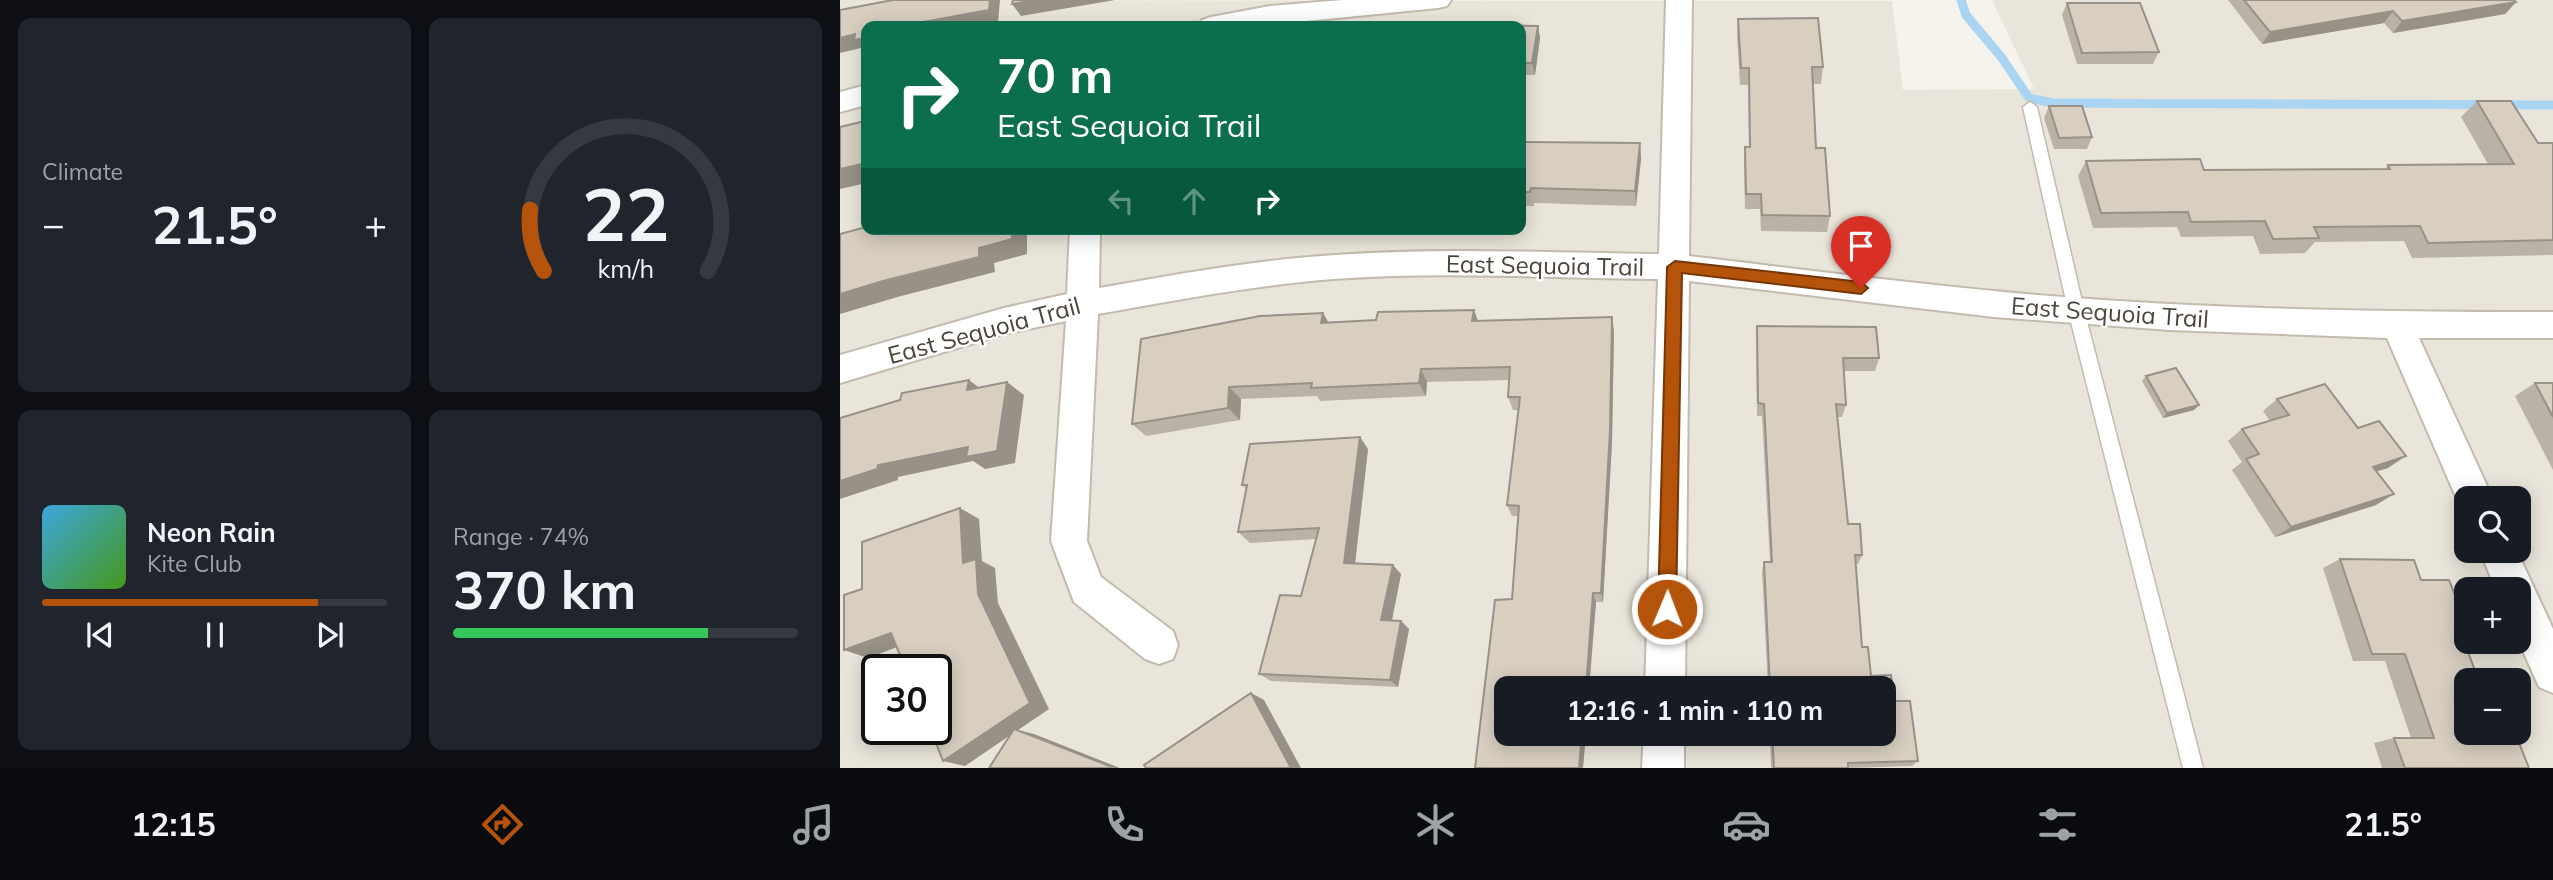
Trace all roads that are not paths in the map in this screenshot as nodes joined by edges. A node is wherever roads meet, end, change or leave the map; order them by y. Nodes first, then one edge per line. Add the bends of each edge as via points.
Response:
1 (1438, 0) edge
2 (1679, 0) edge
3 (1238, 21) edge
4 (861, 96) edge
5 (840, 102) edge
6 (2030, 107) dead end
7 (1085, 235) edge
8 (1675, 267) junction
9 (1082, 304) junction
10 (2076, 310) junction
11 (2553, 325) edge
12 (2397, 326) junction
13 (840, 369) edge
14 (2469, 486) edge
15 (2531, 625) edge
16 (1159, 645) dead end
17 (2553, 673) edge
18 (1665, 676) edge
19 (1664, 746) edge
20 (1663, 768) edge
21 (2193, 768) edge

1 - 3 street
2 - 8 street
4 - 5 street
6 - 10 lane
7 - 9 street
8 - 9 street, East Sequoia Trail via 1333,267 1216,280
8 - 10 street, East Sequoia Trail
8 - 18 street
9 - 13 street, East Sequoia Trail via 1004,321
9 - 16 street via 1069,541 1087,589
10 - 12 street, East Sequoia Trail
10 - 21 lane
11 - 12 street, East Sequoia Trail
12 - 14 street
15 - 17 street
19 - 20 street

